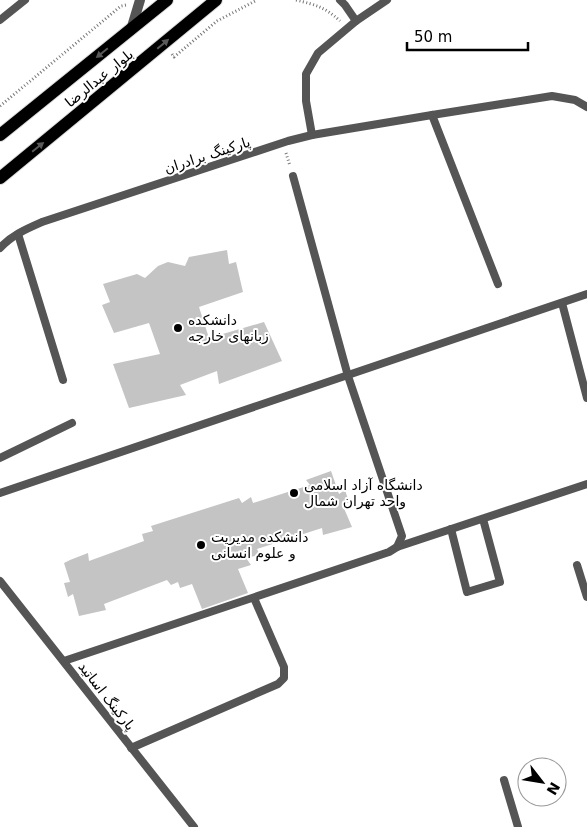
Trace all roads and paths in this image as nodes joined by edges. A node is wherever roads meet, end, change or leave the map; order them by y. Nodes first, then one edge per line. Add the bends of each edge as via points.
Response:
1 (25, 0) edge
2 (140, 0) edge
3 (167, 0) edge
4 (216, 0) edge
5 (257, 0) edge
6 (296, 0) edge
7 (340, 0) edge
8 (387, 0) edge
9 (137, 11) junction
10 (0, 20) edge
11 (356, 21) junction
12 (348, 28) junction
13 (131, 30) junction
14 (164, 43) junction
15 (0, 106) edge
16 (587, 107) edge
17 (432, 115) junction
18 (0, 135) edge
19 (312, 135) junction
20 (284, 142) junction
21 (293, 176) joint
22 (0, 178) edge
23 (18, 234) junction
24 (0, 248) edge
25 (498, 284) dead end
26 (587, 294) edge
27 (562, 303) junction
28 (348, 376) junction
29 (63, 380) dead end
30 (587, 398) edge
31 (72, 423) dead end
32 (0, 458) edge
33 (587, 484) edge
34 (0, 493) edge
35 (483, 519) junction
36 (451, 529) junction
37 (397, 547) junction
38 (577, 565) dead end
39 (0, 581) edge
40 (587, 597) edge
41 (254, 598) junction
42 (64, 662) junction
43 (132, 748) junction
44 (504, 780) dead end
45 (194, 827) edge
46 (518, 827) edge

1 - 10 lane
2 - 9 street
3 - 13 main road, بلوار عبدالرضا
4 - 14 main road, بلوار عبدالرضا
5 - 14 path via 217,22 174,57
6 - 12 path via 318,6
7 - 11 lane
8 - 11 lane
9 - 13 street
9 - 15 path via 128,4 121,6
11 - 12 lane
12 - 19 lane via 318,53 306,74 306,101
13 -> 18 main road, بلوار عبدالرضا
22 -> 14 main road, بلوار عبدالرضا
16 - 17 lane, پارکینگ برادران via 575,100 552,96
17 - 19 lane, پارکینگ برادران
17 - 25 lane
19 - 20 lane, پارکینگ برادران
20 - 21 path
20 - 23 lane, پارکینگ برادران via 42,222
21 - 28 lane
23 - 24 lane, پارکینگ برادران
23 - 29 lane
26 - 27 lane
27 - 28 lane
27 - 30 lane
28 - 34 lane
28 - 37 lane via 402,536
31 - 32 lane
33 - 35 lane
35 - 36 lane
35 - 36 lane via 500,582 467,592
36 - 37 lane
37 - 41 lane
38 - 40 lane
39 - 42 lane, پارکینگ اساتید
41 - 42 lane
41 - 43 lane via 284,667 284,678 278,684
42 - 43 lane, پارکینگ اساتید
43 - 45 lane, پارکینگ اساتید
44 - 46 lane

